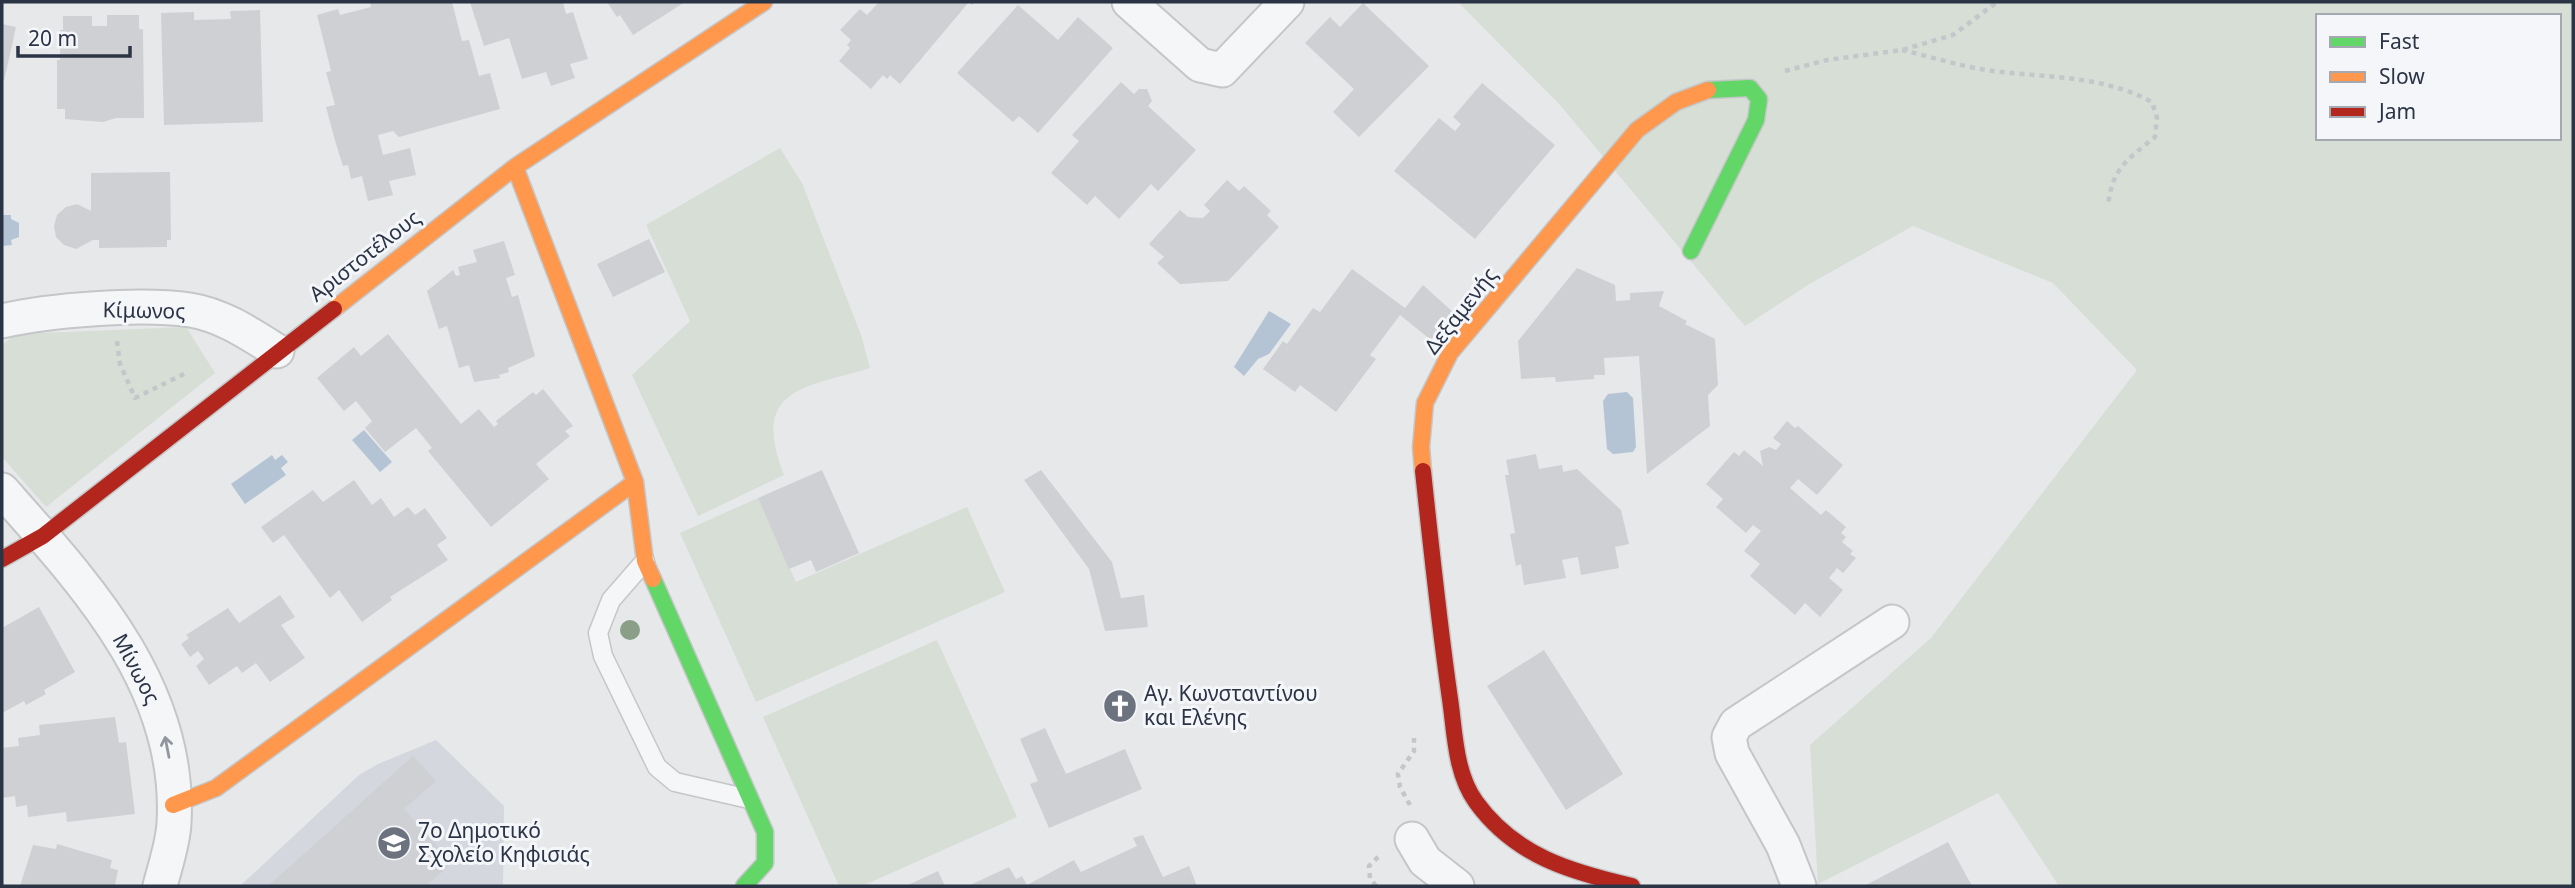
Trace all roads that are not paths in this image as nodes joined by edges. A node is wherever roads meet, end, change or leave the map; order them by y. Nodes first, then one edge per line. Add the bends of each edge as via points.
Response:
1 (764, 2) edge
2 (1129, 2) edge
3 (1287, 2) edge
4 (515, 167) junction
5 (1692, 251) dead end
6 (2, 321) edge
7 (277, 351) junction
8 (635, 482) junction
9 (2, 490) edge
10 (43, 536) junction
11 (2, 559) edge
12 (645, 561) junction
13 (1892, 621) dead end
14 (750, 799) junction
15 (173, 806) junction
16 (1412, 839) road end
17 (160, 886) edge
18 (744, 886) edge
19 (1457, 886) edge
20 (1632, 886) edge
21 (1799, 886) edge

1 - 4 street, Αριστοτέλους
2 - 3 street via 1200,65 1222,70
4 - 7 street, Αριστοτέλους
4 - 8 street
5 - 20 street, Δεξαμενής via 1756,121 1759,99 1750,88 1705,88 1668,104 1637,130 1450,353 1425,403 1421,447 1461,773 1491,819 1532,853 1575,873
6 - 7 street, Κίμωνος via 30,314 190,310 230,323
7 - 10 street, Αριστοτέλους
8 - 12 street
8 - 15 street via 216,788
9 - 10 street, Μίνωος
10 - 11 street, Αριστοτέλους
15 -> 10 street, Μίνωος via 167,743 155,701 89,589
12 - 14 street
12 - 14 lane via 611,600 598,633 603,656 657,767 675,782
13 - 21 street via 1736,724 1729,737 1732,753 1783,845
14 - 18 street via 769,850 758,876
15 - 17 street, Μίνωος via 174,824
16 - 19 street via 1425,861

